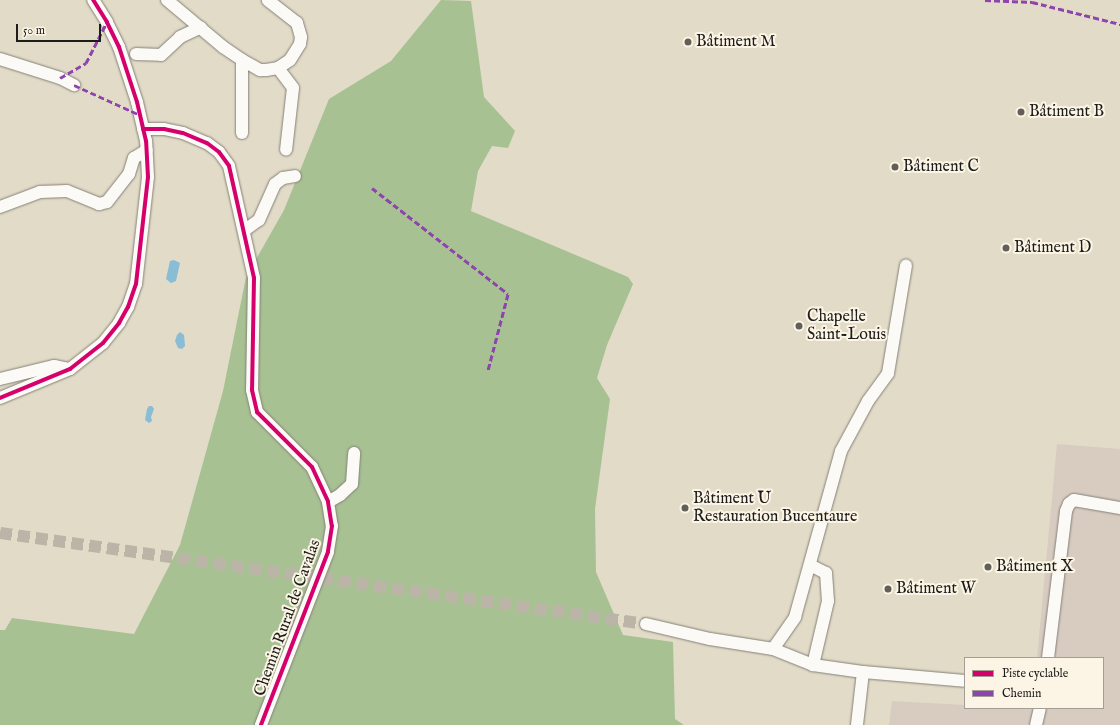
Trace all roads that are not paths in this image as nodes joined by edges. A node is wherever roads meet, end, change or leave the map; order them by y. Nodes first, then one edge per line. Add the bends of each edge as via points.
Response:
1 (93, 0) edge
2 (167, 0) edge
3 (268, 0) edge
4 (201, 27) junction
5 (136, 54) dead end
6 (0, 59) edge
7 (242, 60) junction
8 (278, 68) junction
9 (74, 85) dead end
10 (144, 129) junction
11 (242, 133) dead end
12 (147, 150) junction
13 (286, 150) dead end
14 (295, 176) dead end
15 (0, 207) edge
16 (245, 230) junction
17 (906, 265) dead end
18 (70, 369) junction
19 (0, 379) edge
20 (0, 398) edge
21 (354, 453) dead end
22 (328, 502) junction
23 (1120, 508) edge
24 (810, 565) junction
25 (646, 624) tunnel mouth
26 (773, 649) junction
27 (1048, 657) edge
28 (813, 665) junction
29 (863, 672) junction
30 (964, 681) edge
31 (1040, 709) edge
32 (261, 725) edge
33 (857, 725) edge
34 (1036, 725) edge

1 - 10 street via 119,47
2 - 4 street
3 - 8 street via 297,23 301,37 300,44 290,60
4 - 5 street via 180,37 161,55
4 - 7 street
6 - 9 street
7 - 8 street via 260,70
7 - 11 street
8 - 13 street via 293,88
10 - 12 street
10 - 16 street, Chemin Rural de Cavalas via 164,129 183,133 207,143 220,152 229,166
12 - 15 street via 134,158 129,174 106,202 99,204 67,191 40,192
12 - 18 street via 148,177 134,289 128,307 103,343
14 - 16 street via 283,178 275,184 259,220
16 - 22 street, Chemin Rural de Cavalas via 254,278 252,390 257,412 312,467
17 - 24 street via 888,373 868,401 841,451
18 - 19 street via 54,366
18 - 20 street
21 - 22 street via 352,484
22 - 32 street, Chemin Rural de Cavalas via 332,526 328,552
23 - 27 street via 1074,500 1066,511
24 - 26 street via 795,617
24 - 28 street via 826,573 828,601
25 - 26 street via 710,639
26 - 28 street
28 - 29 street
29 - 30 street
29 - 33 street
31 - 34 street

